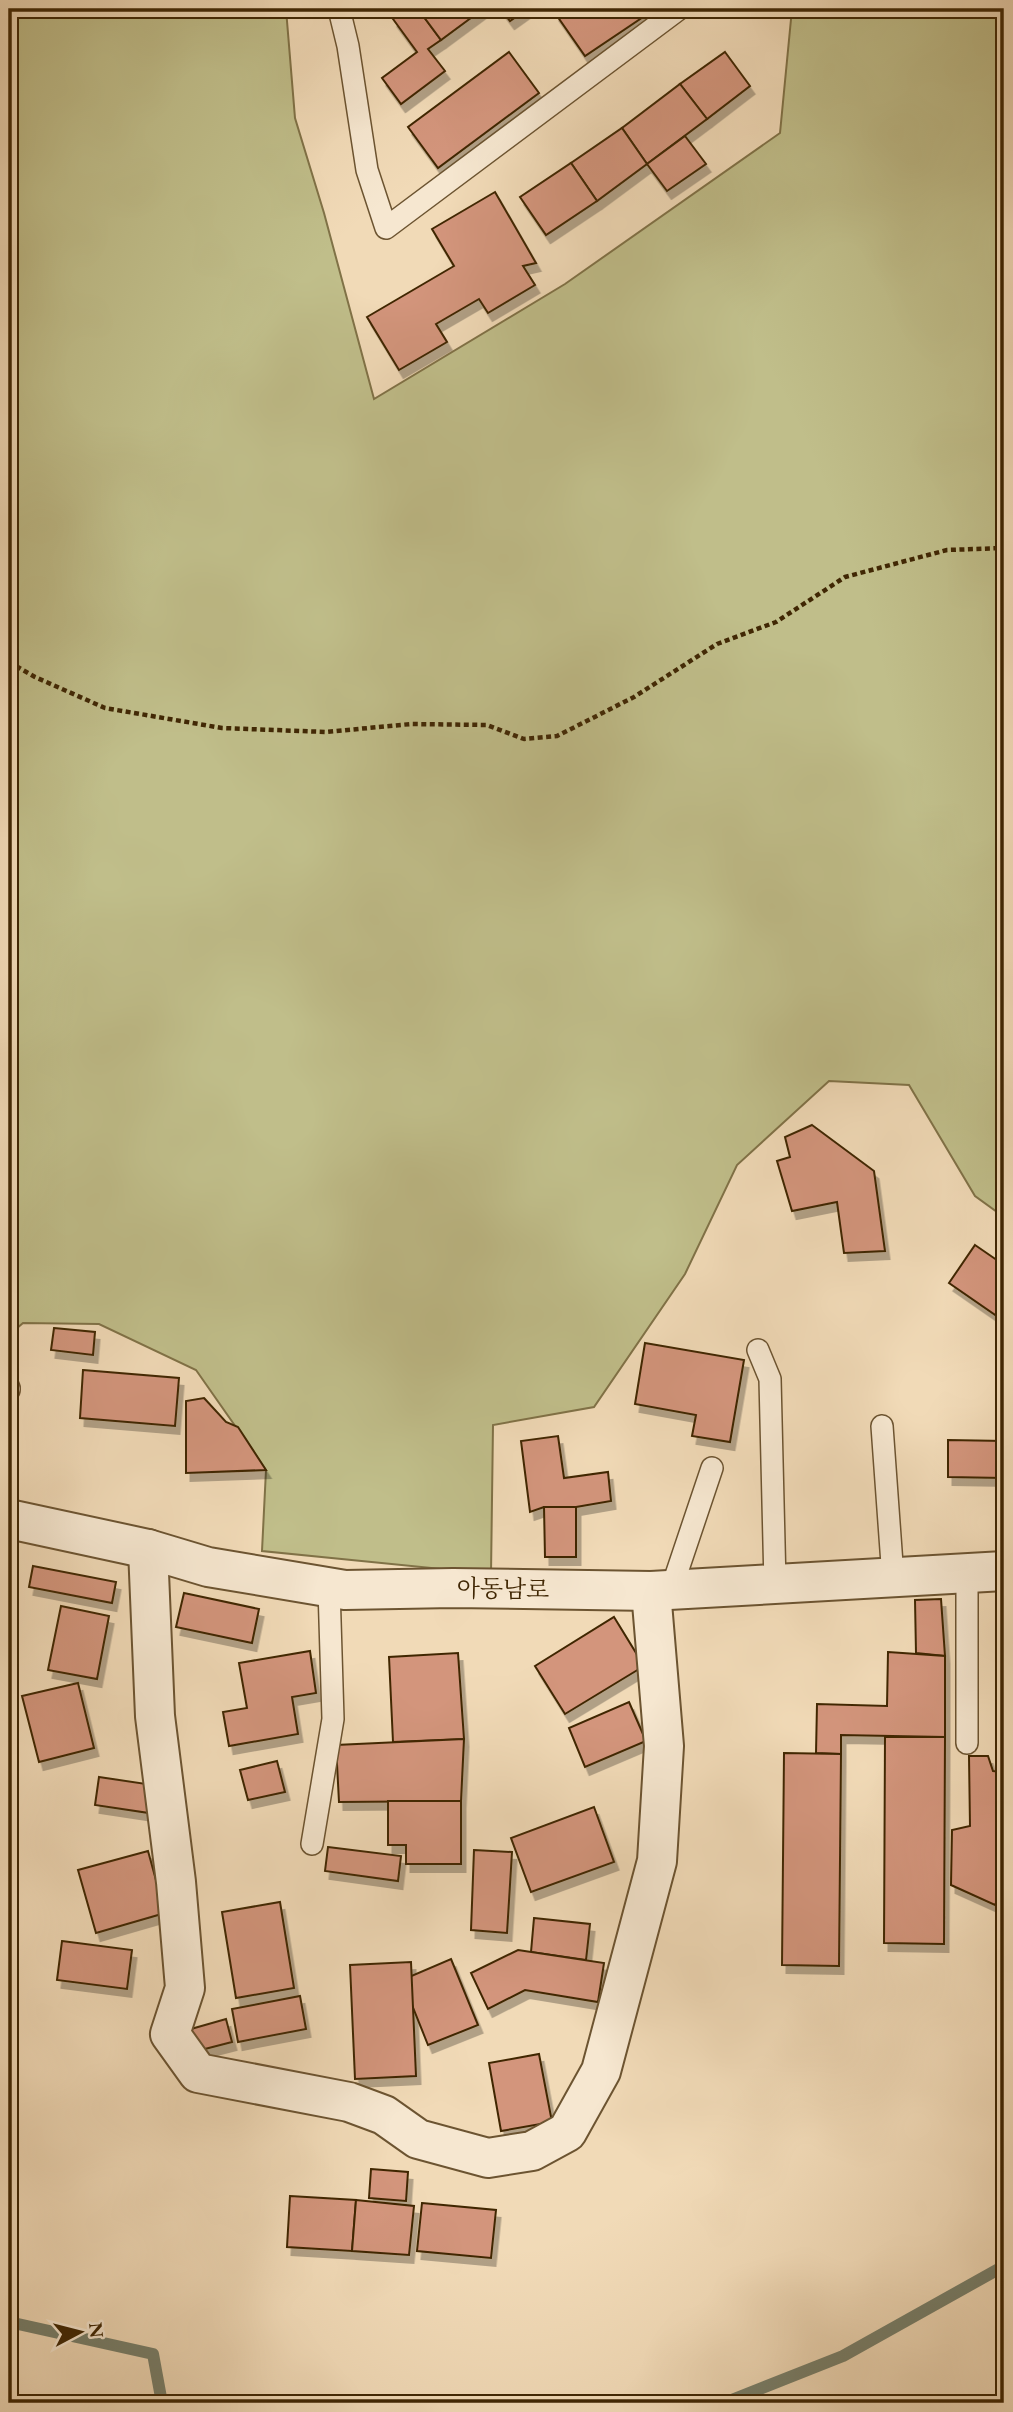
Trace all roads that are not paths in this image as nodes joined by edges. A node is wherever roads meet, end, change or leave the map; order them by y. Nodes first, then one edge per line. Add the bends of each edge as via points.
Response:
1 (339, 9) edge
2 (678, 9) edge
3 (758, 1350) dead end
4 (882, 1426) dead end
5 (712, 1468) dead end
6 (9, 1520) edge
7 (148, 1549) junction
8 (986, 1573) edge
9 (893, 1578) junction
10 (775, 1584) junction
11 (329, 1588) junction
12 (661, 1590) junction
13 (967, 1743) dead end
14 (312, 1844) dead end

1 - 2 lane via 367,170 386,228
3 - 10 lane via 770,1379
4 - 9 lane
5 - 12 lane
6 - 7 street, 아동남로
7 - 11 street, 아동남로 via 208,1567
7 - 12 street via 155,1716 185,1987 170,2034 198,2073 349,2102 384,2115 418,2139 488,2158 532,2151 567,2132 601,2071 657,1861 664,1746
8 - 9 street, 아동남로
8 - 13 lane
9 - 10 street, 아동남로
10 - 12 street, 아동남로
11 - 12 street, 아동남로
11 - 14 lane via 333,1719

